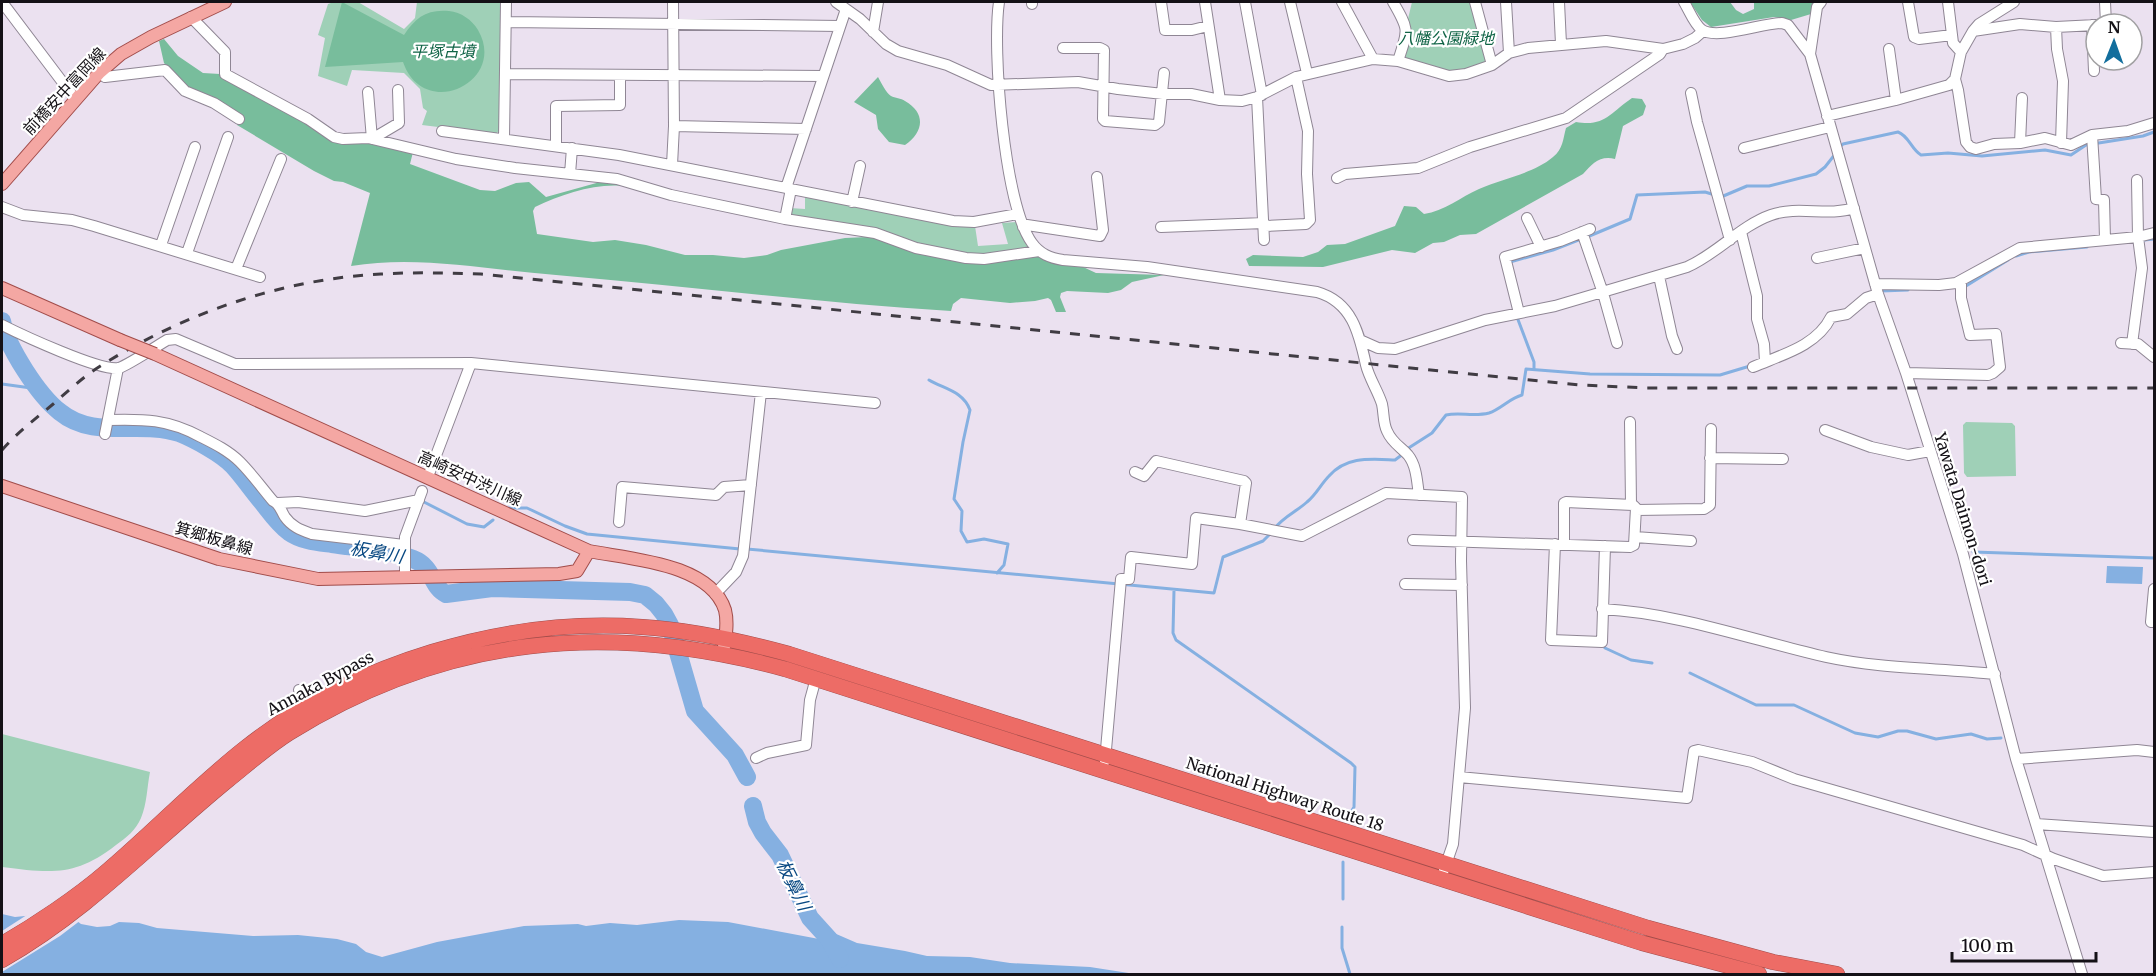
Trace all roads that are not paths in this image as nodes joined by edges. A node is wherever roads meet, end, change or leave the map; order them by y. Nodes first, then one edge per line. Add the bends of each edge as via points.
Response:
1 (2, 2) edge
2 (225, 2) edge
3 (506, 2) edge
4 (673, 2) edge
5 (836, 2) edge
6 (878, 2) edge
7 (999, 2) edge
8 (1161, 2) edge
9 (1204, 2) edge
10 (1245, 2) edge
11 (1290, 2) edge
12 (1342, 2) edge
13 (1393, 2) edge
14 (1475, 2) edge
15 (1506, 2) edge
16 (1559, 2) edge
17 (1684, 2) edge
18 (1821, 2) edge
19 (1908, 2) edge
20 (1948, 2) edge
21 (2014, 2) edge
22 (846, 9) junction
23 (191, 17) junction
24 (506, 22) junction
25 (673, 24) junction
26 (840, 26) junction
27 (1208, 26) junction
28 (2084, 26) edge
29 (2056, 27) junction
30 (1703, 31) junction
31 (1973, 31) junction
32 (873, 32) junction
33 (1952, 34) junction
34 (1562, 44) junction
35 (1063, 48) dead end
36 (1663, 49) junction
37 (1889, 49) dead end
38 (1961, 52) junction
39 (1509, 53) junction
40 (1810, 54) junction
41 (1373, 59) junction
42 (1398, 62) junction
43 (1491, 65) junction
44 (99, 73) junction
45 (1164, 73) dead end
46 (505, 74) junction
47 (620, 75) junction
48 (1302, 75) junction
49 (674, 76) junction
50 (823, 76) junction
51 (1955, 79) junction
52 (999, 86) junction
53 (1105, 86) junction
54 (398, 90) dead end
55 (368, 92) dead end
56 (1691, 93) dead end
57 (1162, 94) junction
58 (1260, 96) junction
59 (2022, 98) dead end
60 (76, 99) junction
61 (1220, 100) junction
62 (1896, 100) junction
63 (240, 119) dead end
64 (1828, 121) junction
65 (2154, 123) edge
66 (674, 126) junction
67 (806, 129) junction
68 (442, 131) dead end
69 (2092, 135) junction
70 (228, 137) dead end
71 (504, 138) junction
72 (372, 139) junction
73 (2020, 143) junction
74 (2061, 143) junction
75 (556, 145) junction
76 (195, 147) dead end
77 (572, 147) junction
78 (1744, 148) dead end
79 (281, 159) dead end
80 (672, 165) junction
81 (860, 166) dead end
82 (570, 174) junction
83 (1097, 177) dead end
84 (1337, 177) dead end
85 (2137, 180) dead end
86 (2, 184) edge
87 (789, 189) junction
88 (852, 202) junction
89 (2, 207) edge
90 (1854, 208) junction
91 (1018, 214) junction
92 (1527, 218) dead end
93 (785, 219) junction
94 (1264, 224) junction
95 (1023, 227) junction
96 (1161, 227) dead end
97 (1742, 232) junction
98 (2154, 233) edge
99 (2138, 237) junction
100 (1264, 240) dead end
101 (1730, 240) junction
102 (2105, 240) junction
103 (161, 245) junction
104 (1541, 247) junction
105 (1865, 248) junction
106 (1039, 251) junction
107 (187, 253) junction
108 (1817, 258) dead end
109 (236, 268) junction
110 (1659, 276) junction
111 (260, 277) dead end
112 (1961, 282) junction
113 (2, 288) edge
114 (1877, 289) junction
115 (1603, 293) junction
116 (1519, 312) junction
117 (4, 326) edge
118 (1360, 340) junction
119 (1617, 343) dead end
120 (1677, 349) dead end
121 (2154, 357) edge
122 (1765, 362) junction
123 (471, 363) junction
124 (1753, 367) dead end
125 (118, 368) junction
126 (1906, 374) junction
127 (761, 392) junction
128 (875, 403) dead end
129 (1630, 422) dead end
130 (1711, 429) dead end
131 (1826, 430) dead end
132 (1930, 451) junction
133 (1710, 458) junction
134 (1783, 459) dead end
135 (1135, 471) dead end
136 (429, 474) dead end
137 (751, 485) junction
138 (2, 486) edge
139 (1419, 495) junction
140 (278, 503) junction
141 (1633, 507) junction
142 (619, 522) dead end
143 (1240, 524) junction
144 (1635, 537) junction
145 (1413, 540) dead end
146 (1462, 540) junction
147 (1691, 541) dead end
148 (1560, 544) junction
149 (1605, 546) junction
150 (404, 549) junction
151 (589, 551) junction
152 (404, 572) junction
153 (1405, 584) dead end
154 (1462, 585) junction
155 (2154, 589) edge
156 (715, 594) junction
157 (1602, 609) junction
158 (2154, 622) edge
159 (724, 646) junction
160 (1995, 674) junction
161 (816, 678) junction
162 (2154, 752) edge
163 (1106, 756) junction
164 (756, 758) dead end
165 (2016, 759) junction
166 (1104, 772) junction
167 (1459, 777) junction
168 (2036, 824) junction
169 (2154, 832) edge
170 (2045, 855) junction
171 (1446, 864) junction
172 (2154, 872) edge
173 (1441, 879) junction
174 (2, 944) edge
175 (2, 960) edge
176 (1759, 975) edge
177 (1837, 975) edge
178 (2082, 975) edge

1 - 60 street
2 - 23 main road, 前橋安中富岡線
3 - 24 street
4 - 25 street
5 - 22 street
6 - 32 street
7 - 52 street
8 - 27 street via 1165,30
9 - 27 street
10 - 58 street
11 - 48 street
12 - 41 street
13 - 42 street via 1406,24 1407,34
14 - 43 street
15 - 39 street
16 - 34 street
17 - 30 street
18 - 40 street
19 - 33 street via 1914,37
20 - 33 street
21 - 31 street
22 - 26 street
22 - 32 street
23 - 44 main road, 前橋安中富岡線 via 121,54
23 - 72 street via 225,52 225,74 334,137
24 - 25 street
24 - 46 street
25 - 26 street
25 - 49 street
26 - 50 street
27 - 61 street
28 - 29 street
29 - 31 street via 2020,24
29 - 74 street via 2063,81
30 - 36 street via 1683,44
30 - 40 street via 1719,33 1782,23 1788,25
31 - 38 street
32 - 52 street via 898,51
33 - 38 street via 1953,43
34 - 36 street via 1606,41
34 - 39 street
35 - 53 street via 1104,50
36 - 84 street via 1566,118 1470,147 1418,168
37 - 62 street
38 - 51 street
39 - 43 street
40 - 64 street, Yawata Daimon-dori
41 - 42 street
41 - 48 street
42 - 43 street via 1449,76
44 - 60 main road, 前橋安中富岡線
44 - 63 street via 105,77 165,70 185,91
45 - 57 street
46 - 47 street
46 - 71 street
47 - 49 street
47 - 75 street via 620,105 556,105
48 - 58 street
48 - 94 street via 1310,220 1306,224
49 - 50 street
49 - 66 street
50 - 67 street
51 - 62 street via 1944,87
51 - 73 street via 1968,145 1976,149
52 - 53 street via 1078,82
52 - 91 street
53 - 57 street
53 - 57 street via 1105,121 1155,125 1160,122
54 - 72 street via 399,123
55 - 72 street
56 - 101 street
57 - 61 street
58 - 61 street
58 - 94 street
59 - 73 street
60 - 86 main road, 前橋安中富岡線
62 - 64 street
64 - 78 street
64 - 90 street, Yawata Daimon-dori
65 - 69 street
66 - 67 street
66 - 80 street
67 - 87 street
68 - 71 street
69 - 74 street via 2071,145
69 - 102 street via 2096,199 2104,200
70 - 107 street
71 - 75 street
72 - 82 street via 456,159
73 - 74 street via 2045,138
75 - 77 street
76 - 103 street
77 - 80 street
77 - 82 street
79 - 109 street
80 - 87 street
81 - 88 street
82 - 93 street via 617,179 671,195
83 - 95 street via 1103,230 1100,236
85 - 99 street
87 - 88 street
87 - 93 street
88 - 91 street via 964,221
89 - 103 street via 23,215 72,220
90 - 97 street via 1827,213 1788,210 1763,218
90 - 105 street, Yawata Daimon-dori
91 - 95 street
92 - 104 street
93 - 106 street via 875,233 916,248 966,258 984,260
94 - 96 street
94 - 100 street
95 - 106 street
97 - 101 street
97 - 122 street via 1757,296
98 - 99 street
99 - 102 street
99 - 121 street via 2142,268 2126,343 2138,344
101 - 110 street via 1698,262
102 - 112 street via 2020,248
103 - 107 street
104 - 115 street via 1586,230
104 - 116 street via 1505,257
105 - 108 street
105 - 114 street, Yawata Daimon-dori
106 - 118 street via 1063,260 1147,267 1327,295 1345,308
107 - 109 street
109 - 111 street
110 - 115 street
110 - 120 street
112 - 114 street
112 - 126 street via 1970,335 1996,334 2000,367 1988,375
113 - 151 main road, 高崎安中渋川線, bridge
114 - 122 street via 1847,314 1831,317 1825,328 1803,346
114 - 126 street, Yawata Daimon-dori
115 - 116 street
115 - 119 street
116 - 118 street via 1395,349 1378,348
117 - 125 street via 46,346
118 - 139 street via 1388,433 1414,466
122 - 124 street
123 - 125 street via 235,364 176,339 167,340
123 - 127 street
123 - 136 street
125 - 140 street via 107,425 148,419 185,428 229,453
126 - 132 street, Yawata Daimon-dori
127 - 128 street
127 - 137 street
129 - 141 street
130 - 133 street
131 - 132 street via 1871,447 1908,455
132 - 160 street, Yawata Daimon-dori
133 - 134 street
133 - 141 street via 1710,505 1704,509
135 - 143 street via 1144,476 1156,461 1244,481
137 - 142 street via 724,487 716,495 622,487
137 - 156 street via 740,564
138 - 152 main road, 箕郷板鼻線 via 219,559 318,579
139 - 143 street via 1386,493 1302,536
139 - 146 street via 1462,496
140 - 150 street via 290,523 303,531
140 - 150 street via 304,502 365,511 420,495
141 - 144 street
141 - 148 street via 1564,503
143 - 163 street via 1196,518 1192,564 1131,558 1129,579 1121,579
144 - 147 street
144 - 149 street via 1630,547
145 - 146 street
146 - 148 street
146 - 154 street
148 - 149 street
148 - 157 street via 1551,640 1602,642
149 - 157 street
150 - 152 street
151 - 152 main road, 箕郷板鼻線 via 577,571 570,572 425,577
151 - 156 main road, 高崎安中渋川線 via 681,570
153 - 154 street
154 - 167 street via 1466,690
155 - 158 street
156 - 159 main road, 高崎安中渋川線 via 724,609
157 - 160 street via 1628,610 1711,627 1826,657 1878,666
159 - 161 highway, National Highway Route 18 via 745,658
159 - 163 highway, National Highway Route 18 via 789,654
159 - 174 highway, Annaka Bypass via 676,630 577,626 490,636 392,666 287,719 246,748 104,874
159 - 175 highway, Annaka Bypass via 599,641 516,647 475,655 355,697 267,748 60,924
160 - 165 street, Yawata Daimon-dori
161 - 164 street via 806,745
161 - 166 highway, National Highway Route 18
162 - 165 street
163 - 166 street
163 - 171 highway, National Highway Route 18
165 - 168 street, Yawata Daimon-dori
166 - 173 highway, National Highway Route 18
167 - 170 street via 1687,798 1694,751 1698,750 1752,762 1794,779 2023,845
167 - 171 street via 1453,843
168 - 169 street
168 - 170 street, Yawata Daimon-dori
170 - 172 street via 2103,876
170 - 178 street, Yawata Daimon-dori
171 - 173 street
171 - 177 highway, National Highway Route 18 via 1690,941
173 - 176 highway, National Highway Route 18 via 1642,943

